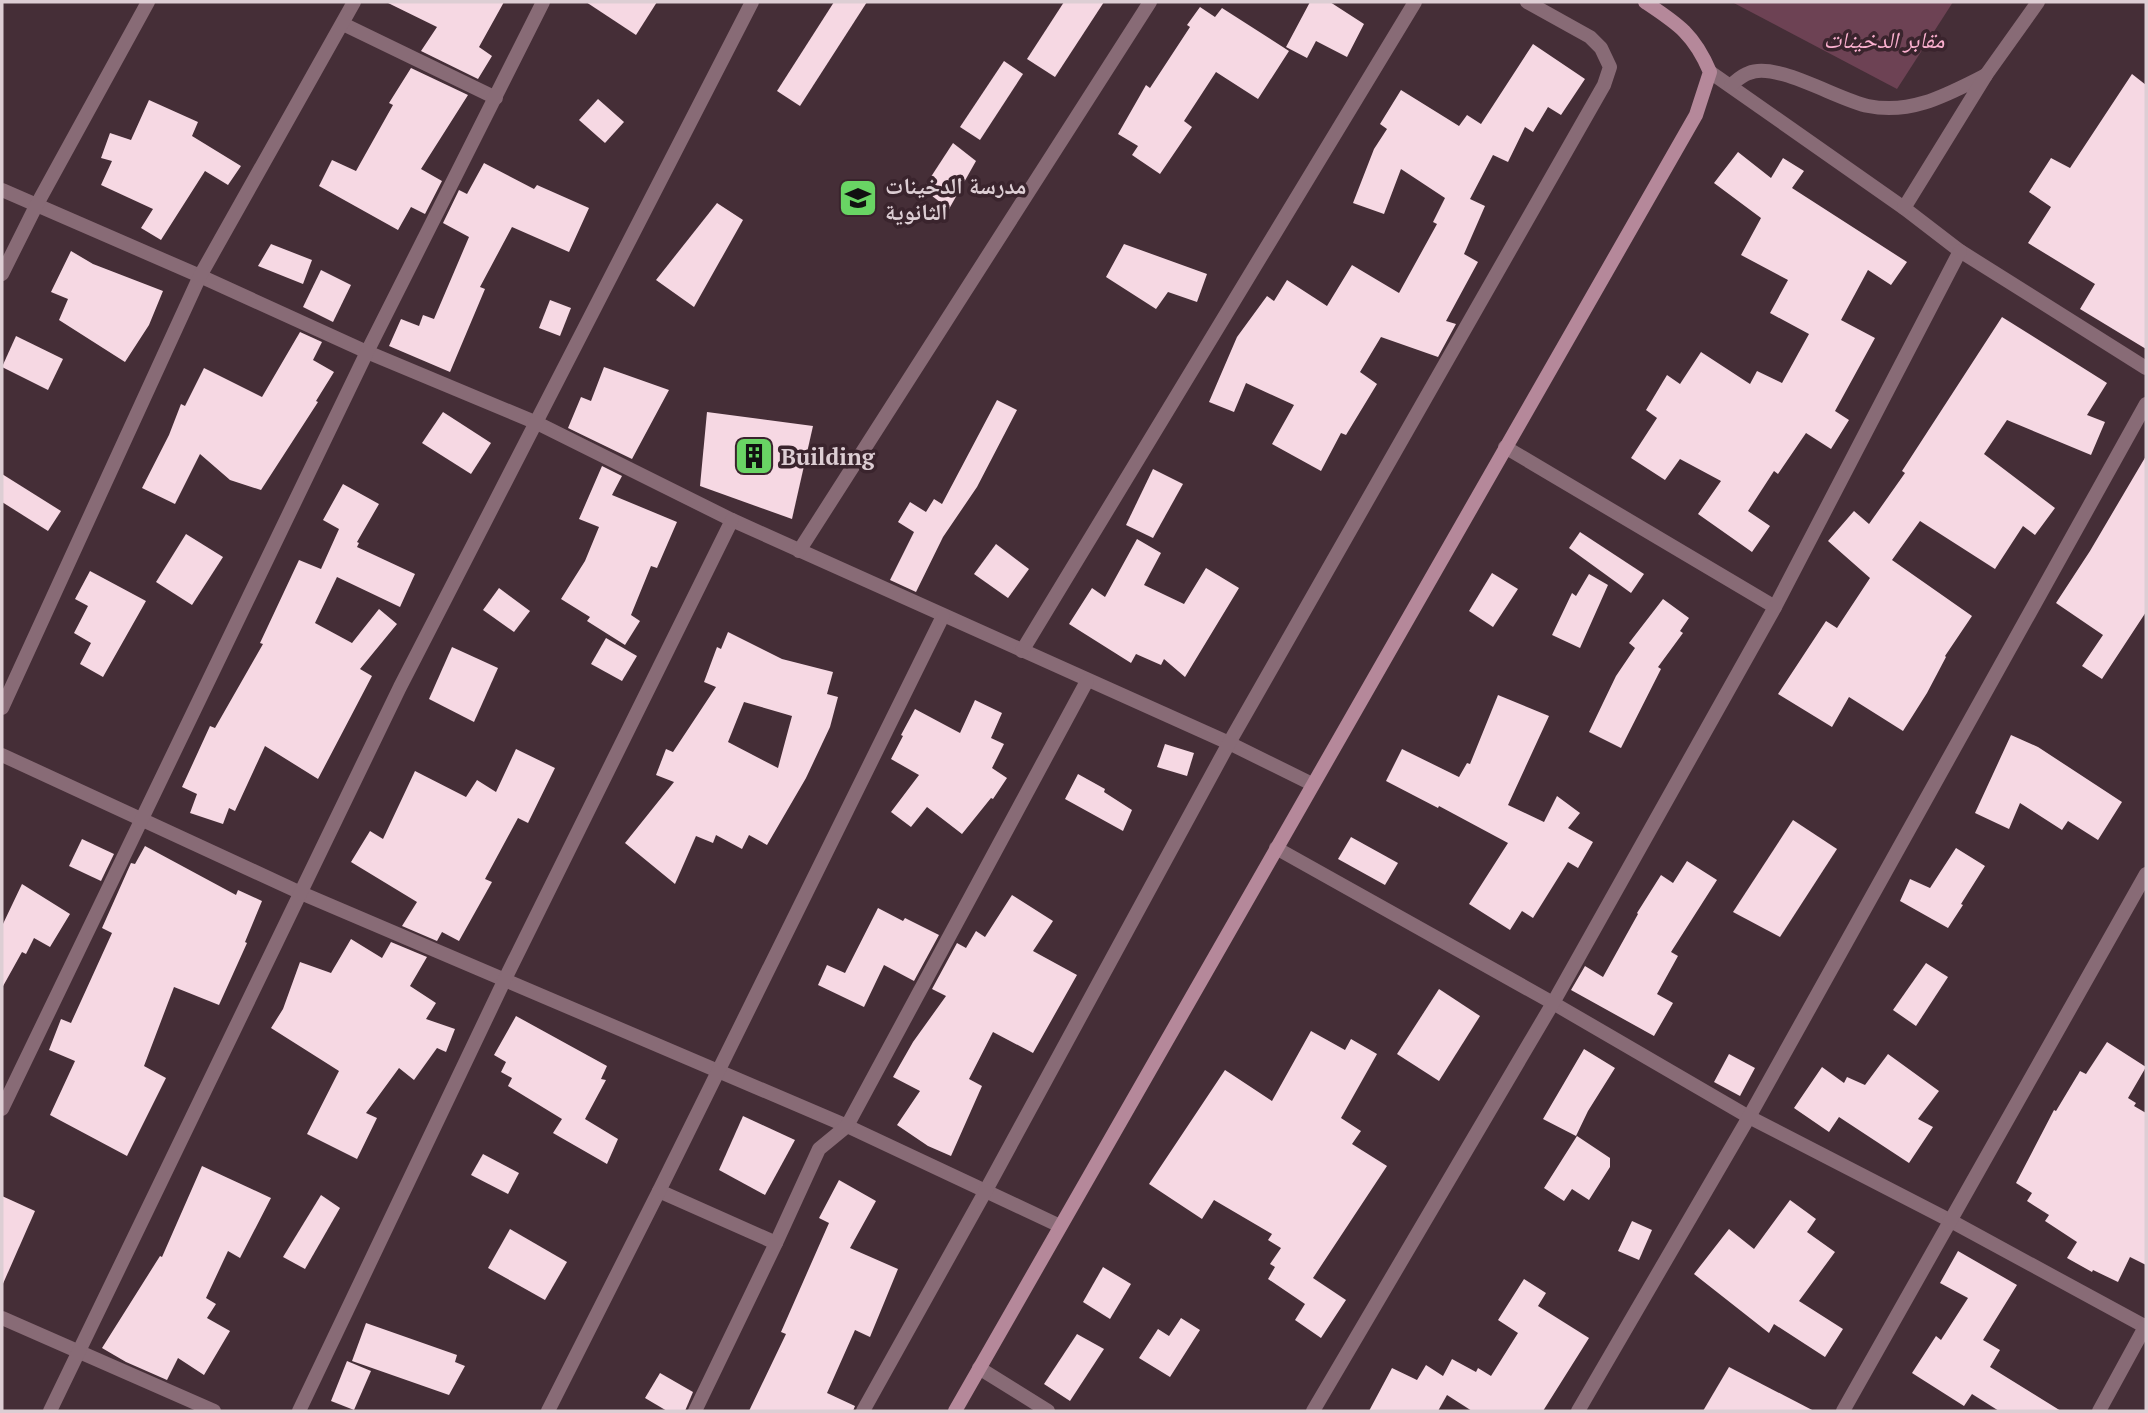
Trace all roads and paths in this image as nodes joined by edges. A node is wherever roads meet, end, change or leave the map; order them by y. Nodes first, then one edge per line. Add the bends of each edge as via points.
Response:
1 (148, 2) edge
2 (354, 2) edge
3 (543, 2) edge
4 (752, 2) edge
5 (1150, 2) edge
6 (1415, 2) edge
7 (1527, 2) edge
8 (1645, 2) edge
9 (2038, 2) edge
10 (343, 24) junction
11 (1710, 72) junction
12 (1986, 75) junction
13 (1731, 85) junction
14 (495, 98) junction
15 (2, 190) edge
16 (36, 206) junction
17 (1904, 208) junction
18 (1961, 251) junction
19 (2, 274) edge
20 (200, 276) junction
21 (367, 352) junction
22 (2146, 368) edge
23 (2146, 404) edge
24 (537, 423) junction
25 (1505, 447) junction
26 (732, 520) junction
27 (799, 551) junction
28 (1775, 607) junction
29 (943, 616) junction
30 (1022, 652) junction
31 (1087, 681) junction
32 (2, 708) edge
33 (1229, 743) junction
34 (2, 755) edge
35 (1312, 785) junction
36 (141, 818) junction
37 (1276, 848) junction
38 (2146, 874) edge
39 (301, 893) junction
40 (505, 979) junction
41 (1553, 1003) junction
42 (718, 1072) junction
43 (2, 1109) edge
44 (1749, 1116) junction
45 (847, 1126) junction
46 (659, 1191) junction
47 (985, 1192) junction
48 (1951, 1222) junction
49 (1060, 1226) junction
50 (776, 1243) junction
51 (2, 1318) edge
52 (2146, 1326) edge
53 (80, 1351) junction
54 (979, 1368) junction
55 (50, 1411) edge
56 (214, 1411) edge
57 (299, 1411) edge
58 (548, 1411) edge
59 (695, 1411) edge
60 (863, 1411) edge
61 (956, 1411) edge
62 (1048, 1411) edge
63 (1313, 1411) edge
64 (1578, 1411) edge
65 (1843, 1411) edge
66 (2099, 1411) edge

1 - 16 street
2 - 10 street
3 - 14 street
4 - 24 street
5 - 27 street
6 - 30 street
7 - 33 street via 1590,37 1601,48 1609,67 1604,85
8 - 11 street via 1682,27 1701,50
9 - 12 street
10 - 14 street
10 - 20 street
11 - 13 street
11 - 25 street via 1696,115
12 - 13 street via 1929,103 1897,107 1869,106 1763,71 1749,72
12 - 17 street
13 - 17 street
14 - 21 street
15 - 16 street
16 - 19 street
16 - 20 street
17 - 18 street
18 - 22 street
18 - 28 street
20 - 21 street
20 - 32 street
21 - 24 street
21 - 36 street
23 - 44 street
24 - 26 street
24 - 39 street via 400,687
25 - 28 street
25 - 35 street
26 - 27 street
26 - 40 street
27 - 29 street
28 - 41 street
29 - 30 street
29 - 42 street
30 - 31 street
31 - 33 street
31 - 45 street
33 - 35 street
33 - 47 street
34 - 36 street
35 - 37 street
36 - 39 street
36 - 43 street
37 - 41 street
37 - 49 street
38 - 48 street
39 - 40 street
39 - 53 street
40 - 42 street
40 - 57 street
41 - 44 street
41 - 63 street
42 - 45 street
42 - 46 street
44 - 48 street
44 - 64 street
45 - 47 street
45 - 50 street via 818,1149
46 - 50 street
46 - 58 street
47 - 49 street
47 - 60 street
48 - 52 street
48 - 65 street
49 - 54 street
50 - 59 street
51 - 53 street
52 - 66 street
53 - 55 street
53 - 56 street
54 - 61 street
54 - 62 street

